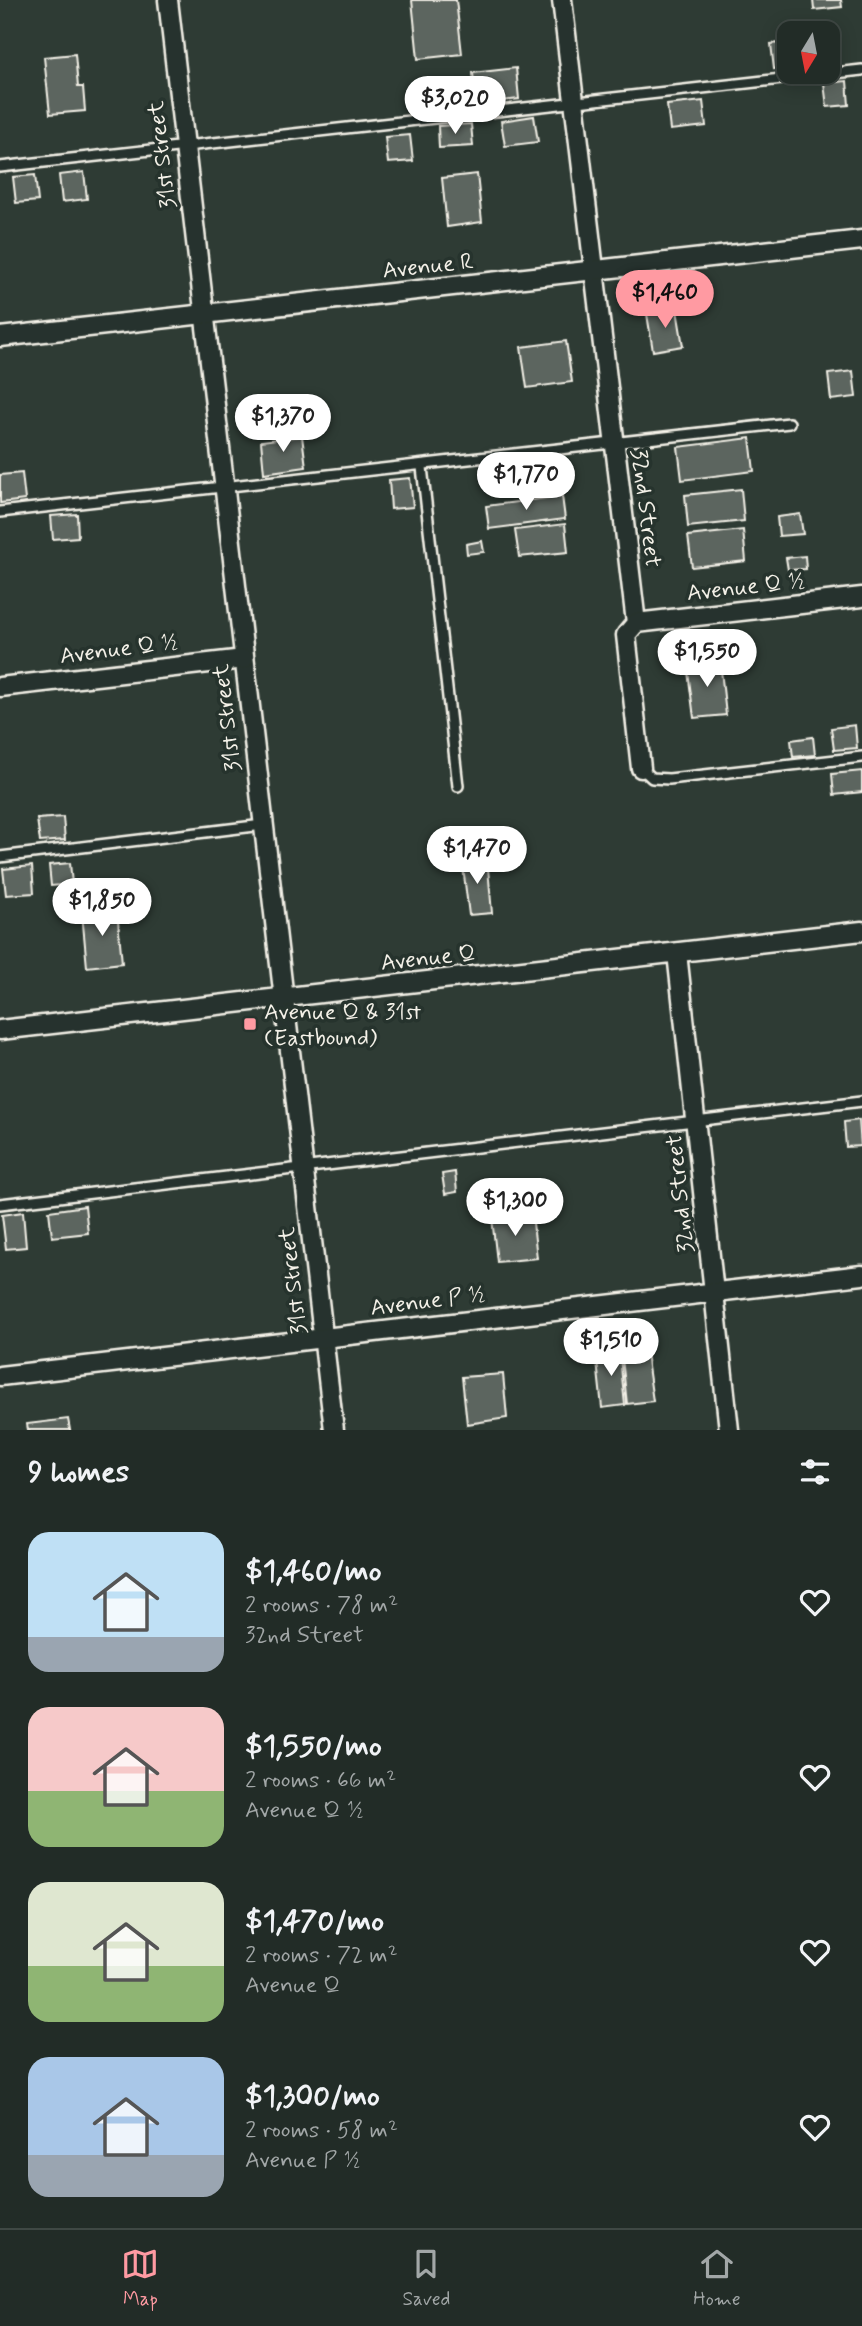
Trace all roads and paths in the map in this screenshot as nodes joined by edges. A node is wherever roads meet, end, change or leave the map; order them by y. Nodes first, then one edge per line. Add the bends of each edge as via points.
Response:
1 (167, 0) edge
2 (562, 0) edge
3 (862, 71) edge
4 (574, 101) junction
5 (185, 146) junction
6 (0, 167) edge
7 (862, 240) edge
8 (594, 271) junction
9 (204, 315) junction
10 (0, 337) edge
11 (789, 423) dead end
12 (614, 443) junction
13 (422, 467) junction
14 (224, 489) junction
15 (0, 512) edge
16 (862, 597) edge
17 (636, 623) junction
18 (244, 659) junction
19 (0, 687) edge
20 (862, 757) edge
21 (641, 768) joint
22 (458, 786) dead end
23 (263, 825) junction
24 (0, 857) edge
25 (862, 931) edge
26 (677, 953) junction
27 (283, 998) junction
28 (0, 1030) edge
29 (862, 1101) edge
30 (696, 1122) junction
31 (303, 1169) junction
32 (0, 1204) edge
33 (862, 1275) edge
34 (714, 1292) junction
35 (323, 1337) junction
36 (0, 1376) edge
37 (334, 1430) edge
38 (729, 1430) edge

1 - 5 street, 31st Street
2 - 4 street, 32nd Street
3 - 4 lane
4 - 5 lane
4 - 8 street, 32nd Street
5 - 6 lane
5 - 9 street, 31st Street
7 - 8 street, Avenue R
8 - 9 street, Avenue R
8 - 12 street, 32nd Street
9 - 10 street, Avenue R
9 - 14 street, 31st Street
11 - 12 lane
12 - 13 lane
12 - 17 street, 32nd Street
13 - 14 lane
13 - 22 lane
14 - 15 lane
14 - 18 street, 31st Street
16 - 17 street, Avenue Q ½
17 - 21 street, 32nd Street via 626,635
18 - 19 street, Avenue Q ½
18 - 23 street, 31st Street
20 - 21 lane via 669,779 652,778
23 - 24 lane
23 - 27 street, 31st Street
25 - 26 street, Avenue Q
26 - 27 street, Avenue Q
26 - 30 street, 32nd Street
27 - 28 street, Avenue Q
27 - 31 street, 31st Street
29 - 30 lane
30 - 31 lane
30 - 34 street, 32nd Street
31 - 32 lane
31 - 35 street, 31st Street
33 - 34 street, Avenue P ½
34 - 35 street, Avenue P ½
34 - 38 street, 32nd Street
35 - 36 street, Avenue P ½
35 - 37 street, 31st Street

